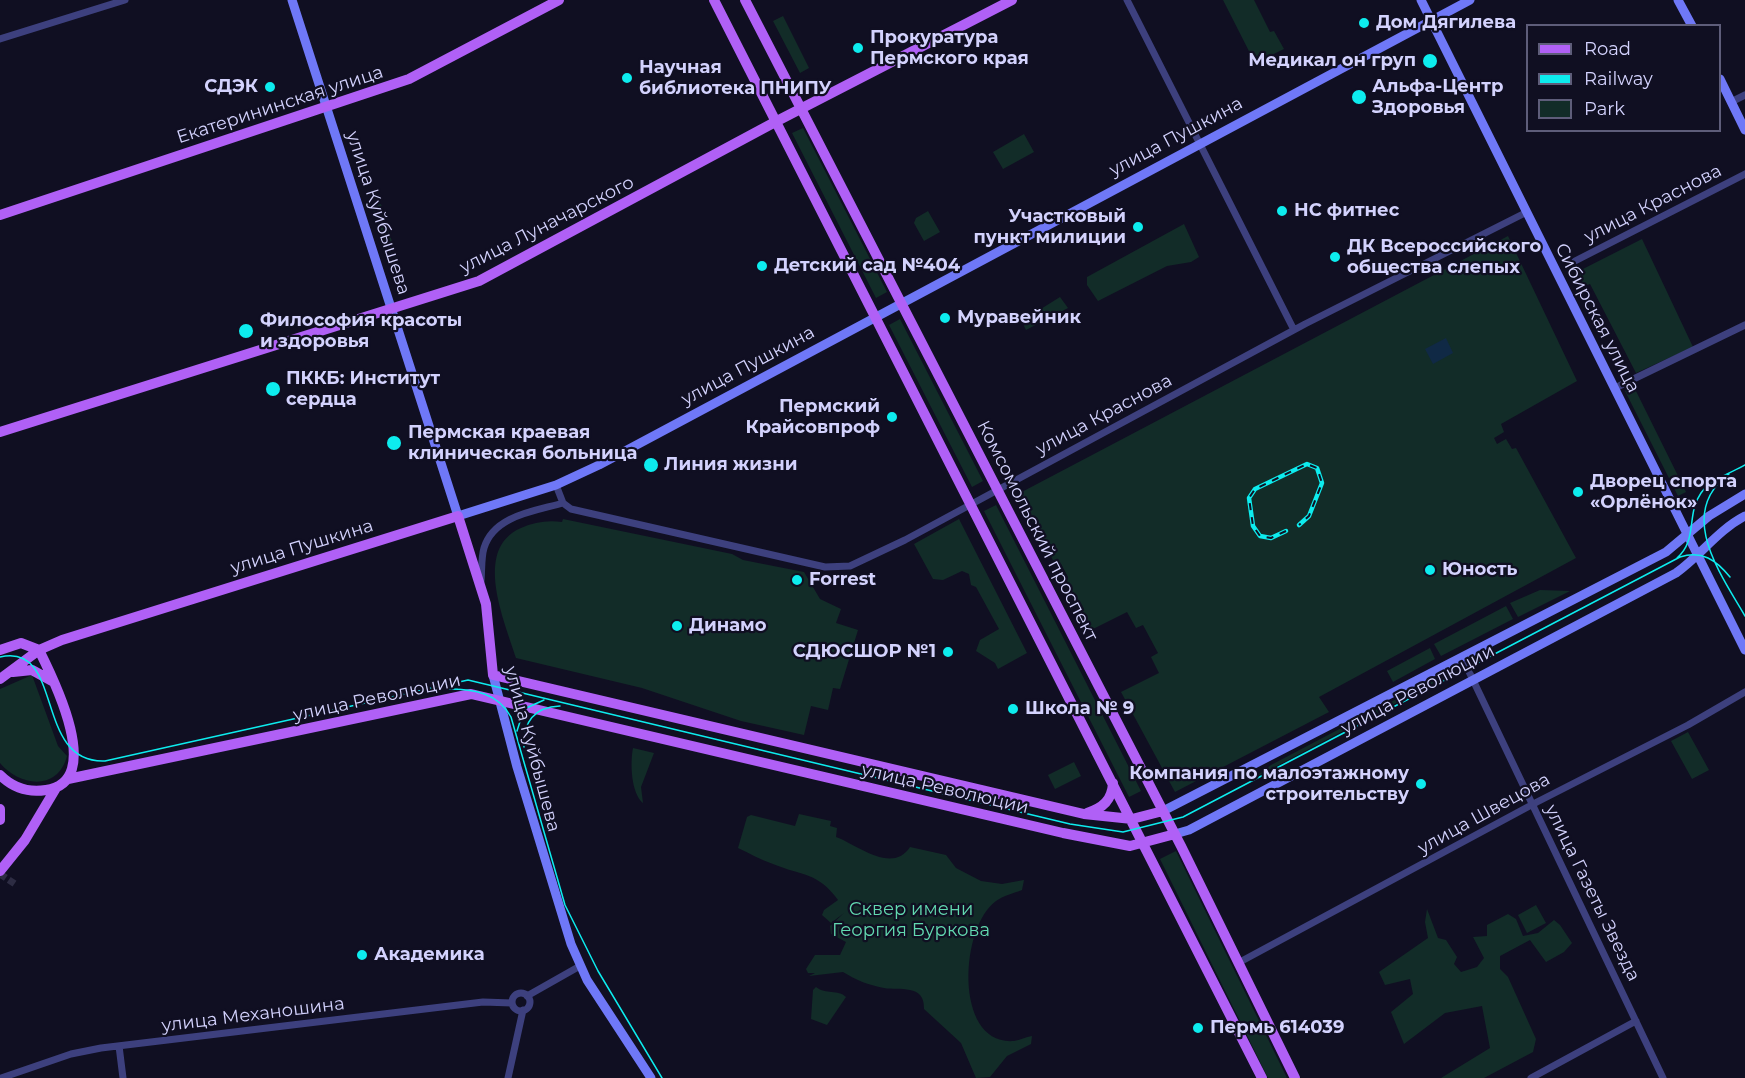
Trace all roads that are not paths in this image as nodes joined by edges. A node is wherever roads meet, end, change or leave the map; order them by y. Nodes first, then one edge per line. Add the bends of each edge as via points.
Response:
1 (125, 0) edge
2 (292, 0) edge
3 (560, 0) edge
4 (714, 0) edge
5 (745, 0) edge
6 (1012, 0) edge
7 (1127, 0) edge
8 (1421, 0) edge
9 (1470, 0) edge
10 (1678, 0) edge
11 (1432, 21) junction
12 (1691, 24) edge
13 (0, 39) edge
14 (1721, 83) edge
15 (1745, 95) edge
16 (1731, 102) junction
17 (326, 107) junction
18 (801, 109) junction
19 (777, 121) junction
20 (1745, 130) edge
21 (1200, 143) junction
22 (1745, 174) edge
23 (1525, 213) junction
24 (0, 215) edge
25 (1575, 261) dead end
26 (901, 303) junction
27 (392, 310) junction
28 (875, 316) junction
29 (1745, 325) edge
30 (1294, 330) junction
31 (1616, 388) junction
32 (0, 432) edge
33 (556, 485) junction
34 (997, 489) junction
35 (1745, 494) edge
36 (563, 503) junction
37 (971, 503) junction
38 (458, 516) junction
39 (1745, 516) edge
40 (1688, 535) junction
41 (1698, 555) junction
42 (480, 586) junction
43 (0, 650) edge
44 (39, 650) junction
45 (1745, 650) edge
46 (1461, 657) junction
47 (13, 673) junction
48 (493, 675) junction
49 (1472, 679) junction
50 (0, 680) edge
51 (56, 684) junction
52 (1742, 694) edge
53 (499, 701) junction
54 (0, 775) edge
55 (68, 779) junction
56 (1113, 782) junction
57 (56, 788) junction
58 (1532, 804) junction
59 (0, 809) edge
60 (1163, 811) junction
61 (1084, 814) junction
62 (1132, 819) junction
63 (0, 820) edge
64 (1175, 834) junction
65 (1143, 842) junction
66 (0, 871) edge
67 (1238, 963) junction
68 (580, 966) junction
69 (528, 996) junction
70 (512, 1003) junction
71 (523, 1011) junction
72 (1636, 1021) junction
73 (119, 1046) junction
74 (1, 1078) edge
75 (123, 1078) edge
76 (508, 1078) edge
77 (651, 1078) edge
78 (1262, 1078) edge
79 (1295, 1078) edge
80 (1531, 1078) edge
81 (1663, 1078) edge

1 - 13 street
2 - 17 main road, улица Куйбышева
3 - 17 main road, Екатерининская улица via 409,79
4 - 19 main road
5 - 18 main road, Комсомольский проспект
6 - 18 main road, улица Луначарского
7 - 21 street
8 - 11 main road, Сибирская улица
9 - 11 main road, улица Пушкина
10 - 12 main road
11 - 21 main road, улица Пушкина
11 - 23 main road, Сибирская улица
14 - 16 main road
15 - 16 street
16 - 20 main road
17 - 24 main road, Екатерининская улица
17 - 27 main road, улица Куйбышева
18 - 19 main road, улица Луначарского
18 - 26 main road, Комсомольский проспект
19 - 27 main road, улица Луначарского via 492,275
19 - 28 main road
21 - 26 main road, улица Пушкина
21 - 30 street
22 - 25 street, улица Краснова
23 - 30 street, улица Краснова
23 - 31 main road, Сибирская улица
26 - 28 main road, улица Пушкина
26 - 34 main road, Комсомольский проспект
27 - 32 main road, улица Луначарского
27 - 38 main road, улица Куйбышева
28 - 33 main road, улица Пушкина
28 - 37 main road
29 - 31 street
30 - 34 street, улица Краснова
31 - 40 main road, Сибирская улица
33 - 36 street
33 - 38 main road, улица Пушкина
34 - 37 street, улица Краснова
34 - 60 main road, Комсомольский проспект
35 - 40 main road, улица Революции via 1709,516
36 - 37 street, улица Краснова via 571,510 825,567 840,567 862,561
36 - 42 street via 528,512 497,528 484,548
37 - 56 main road
38 - 42 main road, улица Куйбышева
38 - 44 main road, улица Пушкина
39 - 41 main road, улица Революции via 1711,540
40 - 41 main road, Сибирская улица
40 - 46 main road, улица Революции via 1666,552
41 - 45 main road, Сибирская улица
41 - 49 main road, улица Революции via 1676,573
42 - 48 main road, улица Куйбышева via 488,617
43 - 44 main road, улица Пушкина via 21,643
44 - 47 main road
44 - 51 main road
46 - 49 street, улица Газеты Звезда
46 - 60 main road, улица Революции
47 - 50 main road
47 - 51 main road via 32,670
48 - 53 main road, улица Куйбышева
48 - 61 main road, улица Революции
49 - 58 street, улица Газеты Звезда
49 - 64 main road, улица Революции via 1270,789
51 - 55 main road via 75,753
52 - 58 street, улица Швецова
53 - 55 main road, улица Революции via 460,695
53 - 65 main road, улица Революции via 1063,833 1130,846
53 - 68 main road, улица Куйбышева
54 - 57 main road via 9,784 25,790
55 - 57 main road
56 - 61 main road via 1107,802
56 - 62 main road
57 - 66 main road via 25,840
58 - 67 street, улица Швецова
58 - 72 street, улица Газеты Звезда
59 - 63 main road
60 - 62 main road, улица Революции
60 - 64 main road, Комсомольский проспект
61 - 62 main road, улица Революции
62 - 65 main road
64 - 65 main road, улица Революции
64 - 67 main road, Комсомольский проспект
65 - 78 main road
67 - 79 main road, Комсомольский проспект
68 - 69 street, улица Механошина
68 - 77 main road, улица Куйбышева
69 - 70 street, улица Механошина via 519,994
69 - 71 street via 529,1005
70 - 71 street
70 - 73 street, улица Механошина via 483,1002
71 - 76 street
72 - 80 street
72 - 81 street, улица Газеты Звезда
73 - 74 street, улица Механошина via 71,1054
73 - 75 street

